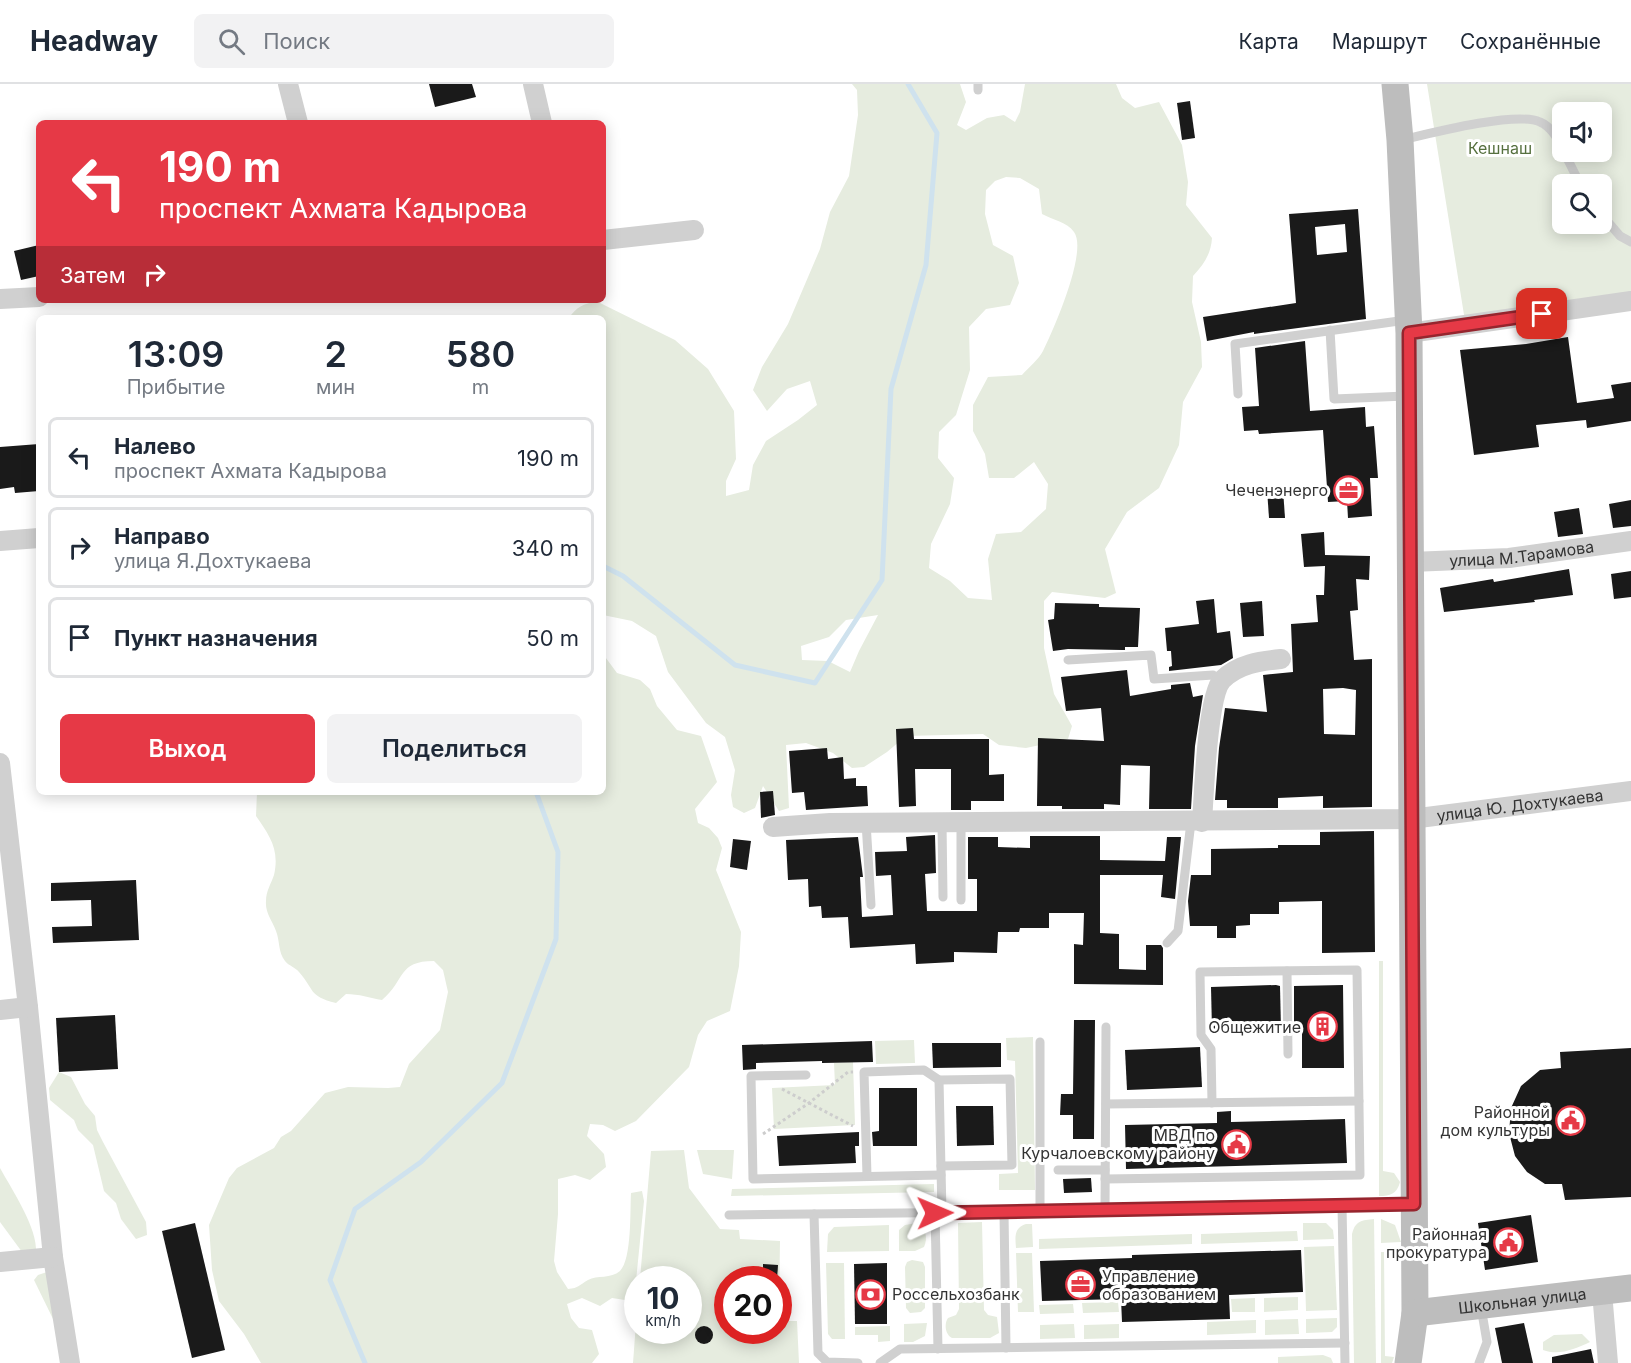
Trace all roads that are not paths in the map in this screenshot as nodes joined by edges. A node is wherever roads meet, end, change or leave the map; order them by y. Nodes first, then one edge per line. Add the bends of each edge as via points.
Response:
1 (288, 84) edge
2 (533, 84) edge
3 (1395, 84) edge
4 (297, 120) edge
5 (541, 120) edge
6 (1552, 132) edge
7 (1400, 140) junction
8 (1612, 227) edge
9 (694, 230) dead end
10 (606, 240) edge
11 (1631, 242) edge
12 (36, 297) edge
13 (0, 299) edge
14 (1631, 301) edge
15 (1408, 326) junction
16 (1330, 330) junction
17 (1238, 394) dead end
18 (1410, 396) junction
19 (36, 538) edge
20 (0, 541) edge
21 (1631, 541) edge
22 (1412, 562) junction
23 (1281, 659) dead end
24 (1068, 660) dead end
25 (1220, 682) junction
26 (0, 770) edge
27 (1631, 791) edge
28 (1411, 819) junction
29 (866, 822) junction
30 (951, 822) junction
31 (1196, 822) junction
32 (773, 827) dead end
33 (943, 897) dead end
34 (961, 900) dead end
35 (871, 906) dead end
36 (1167, 944) dead end
37 (1287, 971) junction
38 (28, 1007) junction
39 (0, 1010) edge
40 (1107, 1027) dead end
41 (1040, 1042) dead end
42 (1288, 1054) dead end
43 (806, 1075) dead end
44 (939, 1080) junction
45 (1359, 1101) junction
46 (1212, 1103) junction
47 (1106, 1104) junction
48 (941, 1170) junction
49 (1058, 1170) dead end
50 (1105, 1174) junction
51 (867, 1176) junction
52 (1414, 1204) junction
53 (1342, 1205) junction
54 (1041, 1211) junction
55 (1105, 1211) junction
56 (1005, 1212) junction
57 (939, 1213) junction
58 (814, 1214) junction
59 (729, 1215) dead end
60 (53, 1257) junction
61 (0, 1262) edge
62 (1631, 1288) edge
63 (1602, 1292) junction
64 (1481, 1306) junction
65 (1415, 1313) junction
66 (1345, 1343) junction
67 (938, 1348) junction
68 (1006, 1348) junction
69 (70, 1363) edge
70 (858, 1363) edge
71 (880, 1363) edge
72 (1345, 1363) edge
73 (1408, 1363) edge
74 (1479, 1363) edge
75 (1608, 1363) edge

1 - 4 street
2 - 5 street
3 - 7 main road
6 - 7 lane via 1540,122 1520,118
7 - 15 main road
8 - 11 lane
9 - 10 street
12 - 13 street
14 - 15 street
15 - 16 lane
15 - 18 main road
16 - 17 lane via 1235,344
16 - 18 lane via 1334,399
18 - 22 main road
19 - 20 street
21 - 22 street, улица М.Тарамова via 1509,558
22 - 28 main road
23 - 25 street via 1258,661 1234,670
24 - 25 lane via 1151,655 1154,680 1213,675
25 - 31 street via 1213,704
26 - 38 street
27 - 28 street, улица Ю. Дохтукаева
28 - 31 street, улица Ю. Дохтукаева
28 - 52 main road
29 - 30 street, улица Ю. Дохтукаева
29 - 32 street, улица Ю. Дохтукаева
29 - 35 lane
30 - 31 street, улица Ю. Дохтукаева
30 - 33 lane
30 - 34 lane
31 - 36 lane via 1178,931
37 - 42 lane
37 - 45 lane via 1357,970
37 - 46 lane via 1200,972 1201,1035 1211,1049
38 - 39 street
38 - 60 street
40 - 47 lane
41 - 54 lane
43 - 51 lane via 751,1076 753,1179
44 - 48 lane
44 - 48 lane via 1010,1079 1011,1111 1012,1165
44 - 51 lane via 924,1070 864,1072
45 - 46 lane
45 - 50 lane via 1360,1175
46 - 47 lane
47 - 50 lane
48 - 51 lane
48 - 57 lane
49 - 50 lane
50 - 55 lane
52 - 53 lane
52 - 65 main road
53 - 55 lane
53 - 66 lane
54 - 55 lane
54 - 56 lane
56 - 57 lane
56 - 68 lane
57 - 58 lane
57 - 67 lane
58 - 59 lane
58 - 70 lane via 818,1353 827,1362
60 - 61 street
60 - 69 street
62 - 63 main road, Школьная улица
63 - 64 main road, Школьная улица
63 - 75 street
64 - 65 main road, Школьная улица
64 - 74 lane via 1487,1342
65 - 73 main road
66 - 68 lane
66 - 72 lane
67 - 68 lane
67 - 71 lane via 900,1349

